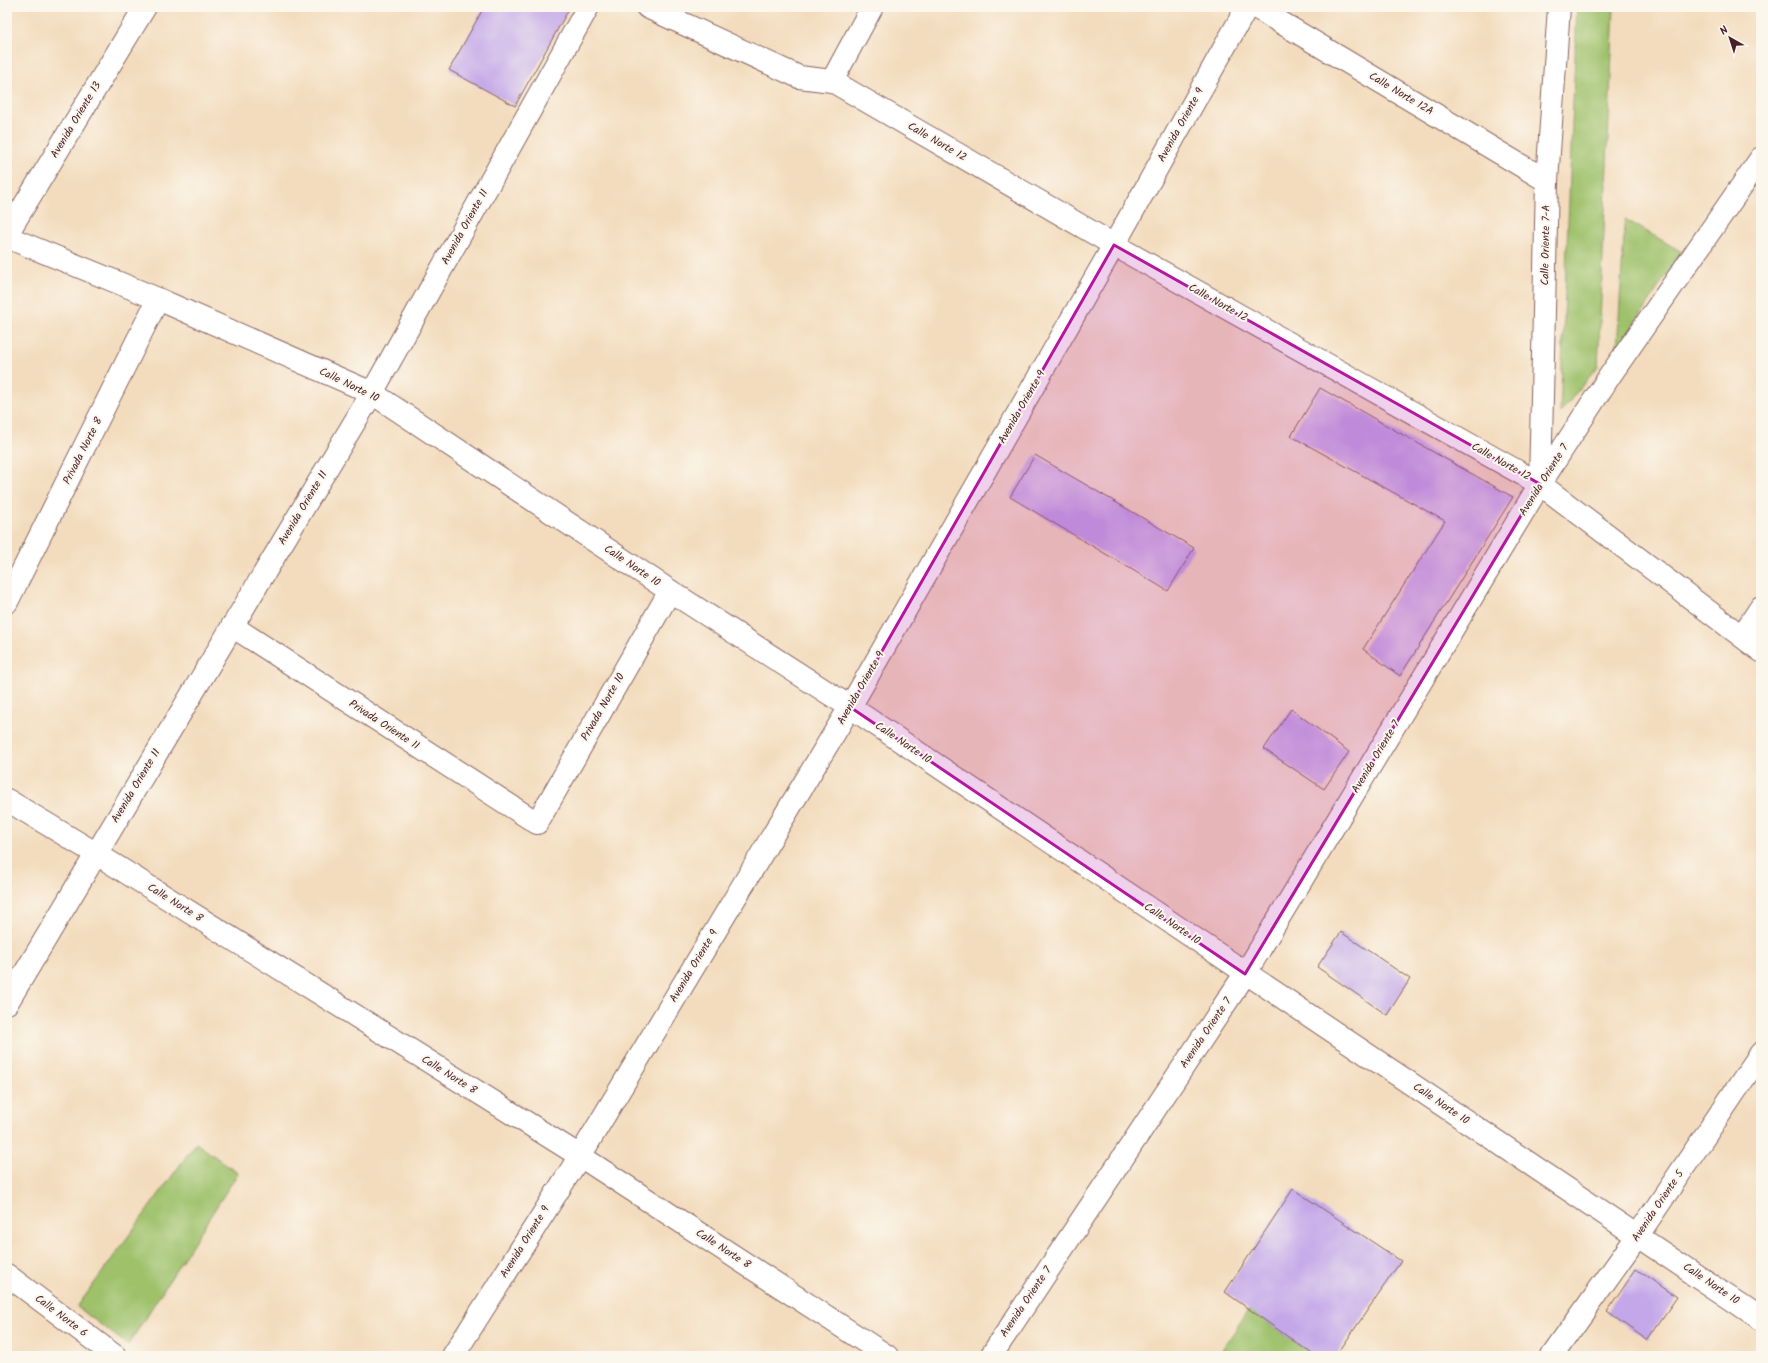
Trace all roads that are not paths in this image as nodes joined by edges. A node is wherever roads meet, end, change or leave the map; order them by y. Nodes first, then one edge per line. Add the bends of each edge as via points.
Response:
1 (145, 7) edge
2 (588, 7) edge
3 (647, 7) edge
4 (872, 7) edge
5 (1247, 7) edge
6 (1255, 7) edge
7 (1559, 7) edge
8 (832, 81) junction
9 (1761, 158) edge
10 (1547, 181) junction
11 (7, 234) edge
12 (7, 237) edge
13 (1114, 245) junction
14 (158, 299) junction
15 (372, 394) junction
16 (1540, 484) junction
17 (670, 591) junction
18 (7, 602) edge
19 (1761, 607) edge
20 (232, 626) junction
21 (1742, 636) junction
22 (1761, 651) edge
23 (850, 707) junction
24 (7, 800) edge
25 (537, 823) joint
26 (96, 853) junction
27 (1245, 974) junction
28 (7, 1003) edge
29 (1761, 1054) edge
30 (580, 1156) junction
31 (1638, 1235) junction
32 (7, 1275) edge
33 (1761, 1319) edge
34 (115, 1356) edge
35 (453, 1356) edge
36 (887, 1356) edge
37 (991, 1356) edge
38 (1552, 1356) edge

1 - 11 street, Avenida Oriente 13
2 - 15 street, Avenida Oriente 11
3 - 8 street, Calle Norte 12 via 799,77
4 - 8 street
5 - 13 street, Avenida Oriente 9
6 - 10 street, Calle Norte 12A
7 - 10 street, Calle Oriente 7-A
8 - 13 street, Calle Norte 12
9 - 16 street, Avenida Oriente 7 via 1609,378
10 - 16 street, Calle Oriente 7-A
12 - 14 street, Calle Norte 10
13 - 16 street, Calle Norte 12
13 - 23 street, Avenida Oriente 9
14 - 15 street, Calle Norte 10
14 - 18 street, Privada Norte 8
15 - 17 street, Calle Norte 10
15 - 20 street, Avenida Oriente 11
16 - 21 street, Calle Norte 12
16 - 27 street, Avenida Oriente 7
17 - 23 street, Calle Norte 10
17 - 25 street, Privada Norte 10
19 - 21 street
20 - 25 street, Privada Oriente 11
20 - 26 street, Avenida Oriente 11
21 - 22 street, Calle Norte 12
23 - 27 street, Calle Norte 10
23 - 30 street, Avenida Oriente 9
24 - 26 street, Calle Norte 8
26 - 28 street, Avenida Oriente 11
26 - 30 street, Calle Norte 8
27 - 31 street, Calle Norte 10
27 - 37 street, Avenida Oriente 7
29 - 31 street, Avenida Oriente 5
30 - 35 street, Avenida Oriente 9
30 - 36 street, Calle Norte 8
31 - 33 street, Calle Norte 10
31 - 38 street, Avenida Oriente 5
32 - 34 street, Calle Norte 6

